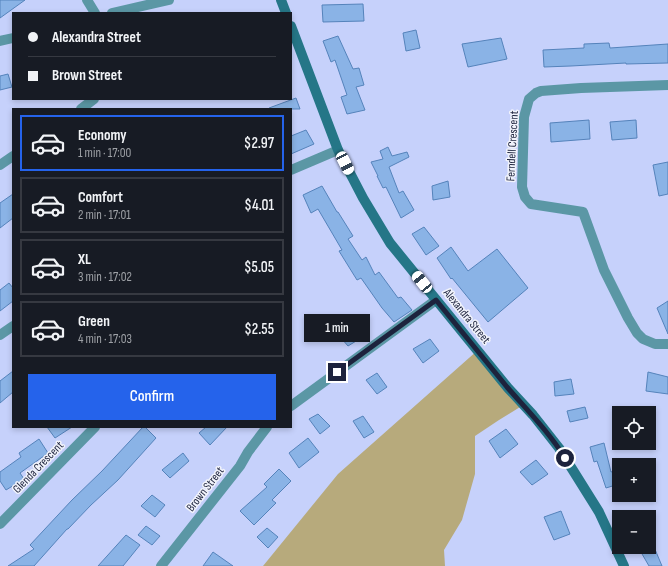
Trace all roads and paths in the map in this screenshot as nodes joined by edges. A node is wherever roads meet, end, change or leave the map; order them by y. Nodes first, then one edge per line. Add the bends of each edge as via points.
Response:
1 (87, 0) edge
2 (169, 0) edge
3 (281, 0) edge
4 (94, 12) edge
5 (116, 12) edge
6 (286, 12) edge
7 (292, 29) edge
8 (12, 38) edge
9 (0, 41) edge
10 (668, 85) edge
11 (93, 100) edge
12 (82, 108) edge
13 (338, 150) junction
14 (12, 157) edge
15 (0, 165) edge
16 (292, 170) edge
17 (436, 300) junction
18 (12, 327) edge
19 (0, 335) edge
20 (668, 344) edge
21 (292, 405) edge
22 (94, 428) edge
23 (266, 428) edge
24 (0, 524) edge
25 (161, 566) edge
26 (624, 566) edge

1 - 4 street
2 - 5 street
3 - 6 main road
7 - 13 main road, Alexandra Street
8 - 9 street
10 - 20 street, Ferndell Crescent via 581,88 536,93 529,99 524,117 522,187 525,197 531,204 583,212 604,270 624,313 643,339 651,343
11 - 12 street
13 - 16 street
13 - 17 main road, Alexandra Street via 390,243
14 - 15 street
17 - 21 street
17 - 26 main road, Alexandra Street via 559,448 599,512
18 - 19 street
22 - 24 street, Glenda Crescent
23 - 25 street, Brown Street via 240,466

